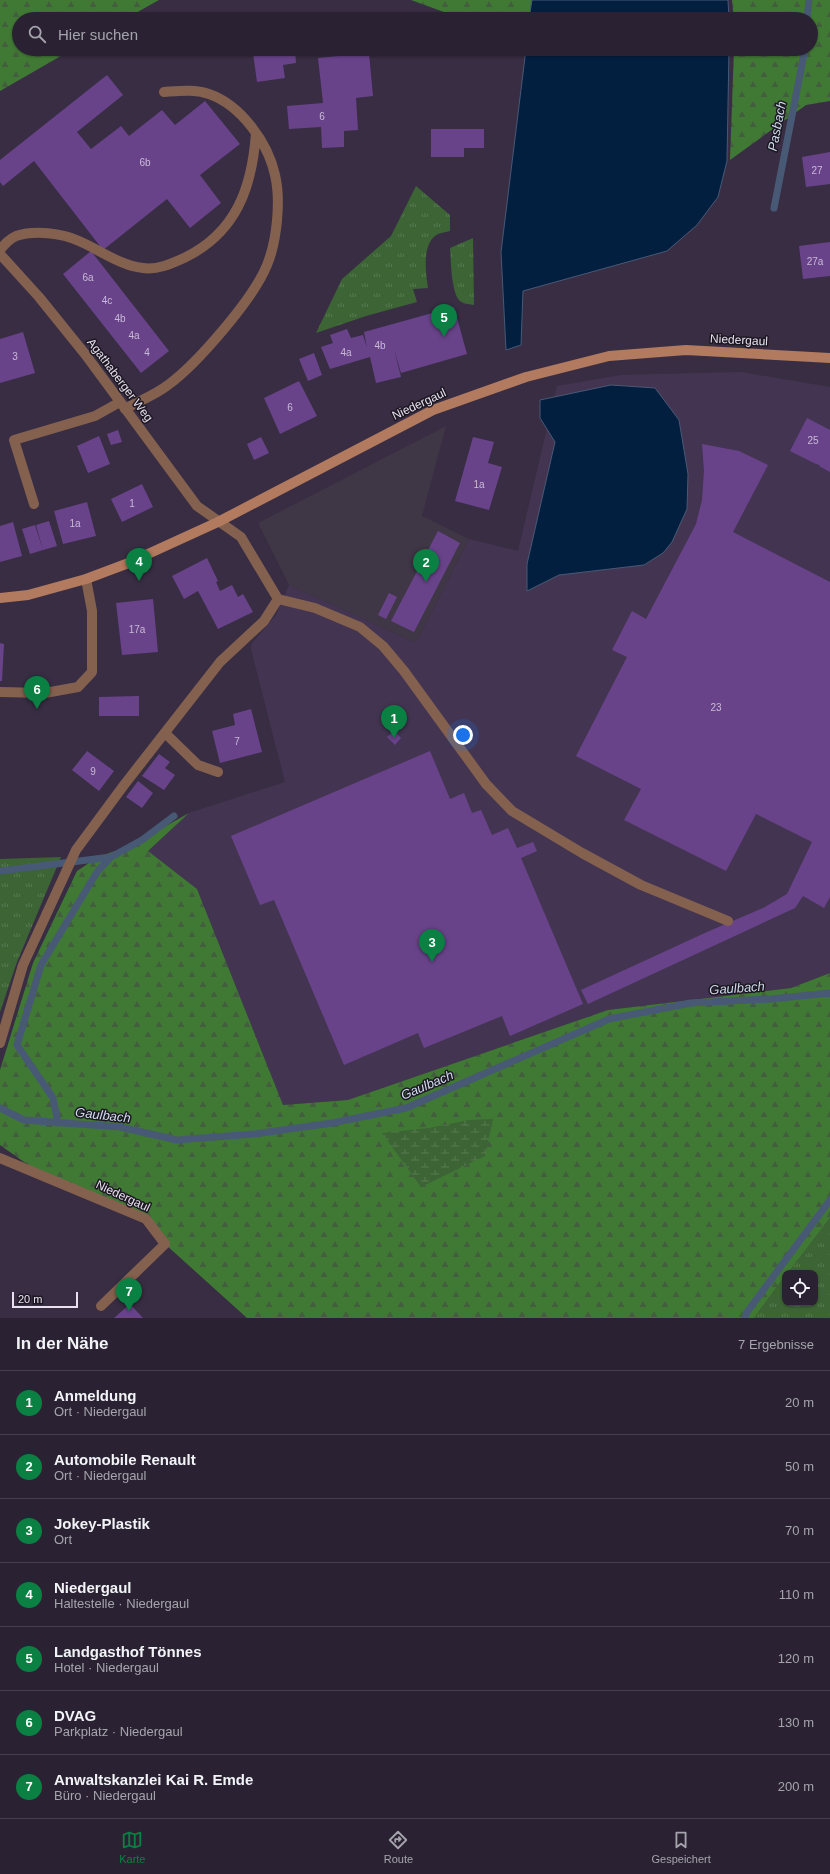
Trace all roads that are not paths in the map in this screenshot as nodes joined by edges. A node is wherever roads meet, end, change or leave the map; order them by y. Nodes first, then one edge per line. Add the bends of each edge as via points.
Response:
1 (164, 92) dead end
2 (256, 134) junction
3 (0, 250) edge
4 (0, 254) edge
5 (830, 358) edge
6 (123, 405) junction
7 (34, 504) dead end
8 (218, 522) junction
9 (86, 580) junction
10 (0, 598) edge
11 (278, 599) junction
12 (0, 692) edge
13 (164, 733) junction
14 (218, 772) dead end
15 (728, 921) dead end
16 (0, 1043) edge
17 (0, 1158) edge
18 (101, 1306) dead end

1 - 2 street via 197,91 214,96 242,115
2 - 3 street via 249,177 233,216 216,237 173,263 159,267 132,266 102,254 78,240 46,234 16,236 8,240
2 - 6 street via 271,163 277,187 276,227 267,266 236,314 191,365 168,386
4 - 6 street, Agathaberger Weg via 39,297
5 - 8 main road, Niedergaul via 686,350 609,356 526,376 429,412
6 - 7 street via 14,440
6 - 8 street, Agathaberger Weg via 198,506
8 - 9 main road, Niedergaul
8 - 11 street, Agathaberger Weg via 241,537
9 - 10 main road, Niedergaul
9 - 12 street via 92,611 92,672 78,687 45,693
11 - 13 street via 264,621 220,662
11 - 15 street via 315,608 360,627 383,646 486,784 512,811 641,885
13 - 14 street via 198,765
13 - 16 street via 76,850 23,966
17 - 18 street, Niedergaul via 146,1219 165,1244

